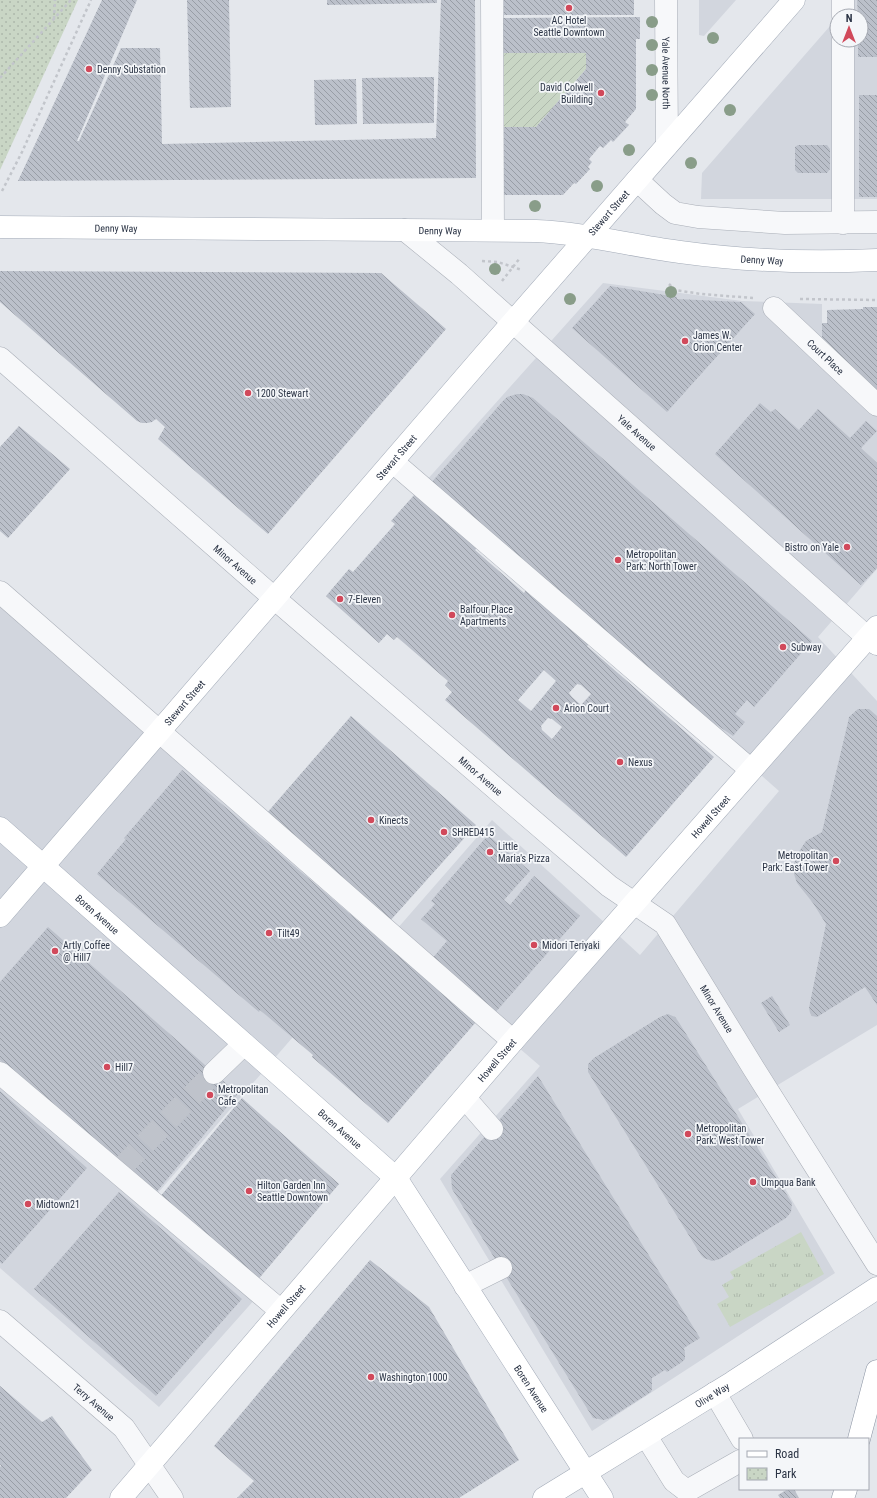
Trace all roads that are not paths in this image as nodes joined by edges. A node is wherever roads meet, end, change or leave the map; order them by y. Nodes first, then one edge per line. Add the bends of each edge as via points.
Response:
1 (492, 0) edge
2 (666, 0) edge
3 (794, 0) edge
4 (843, 48) edge
5 (667, 146) junction
6 (637, 180) junction
7 (877, 222) edge
8 (843, 223) junction
9 (0, 227) edge
10 (405, 230) junction
11 (493, 230) junction
12 (587, 236) junction
13 (877, 260) edge
14 (774, 308) dead end
15 (513, 322) junction
16 (0, 358) edge
17 (877, 405) edge
18 (393, 462) junction
19 (0, 592) edge
20 (274, 598) junction
21 (874, 636) edge
22 (159, 731) junction
23 (751, 770) junction
24 (0, 828) edge
25 (43, 865) junction
26 (634, 903) junction
27 (0, 916) edge
28 (514, 1041) junction
29 (244, 1044) junction
30 (0, 1073) edge
31 (214, 1073) tunnel mouth
32 (465, 1098) junction
33 (492, 1129) dead end
34 (396, 1178) junction
35 (877, 1264) edge
36 (501, 1268) dead end
37 (465, 1286) junction
38 (877, 1288) edge
39 (281, 1311) junction
40 (0, 1321) edge
41 (877, 1371) edge
42 (715, 1393) junction
43 (646, 1436) junction
44 (741, 1438) edge
45 (860, 1438) edge
46 (739, 1462) edge
47 (150, 1464) junction
48 (586, 1473) junction
49 (121, 1498) edge
50 (172, 1498) edge
51 (544, 1498) edge
52 (602, 1498) edge

1 - 11 street
2 - 5 street, Yale Avenue North
3 - 5 main road, Stewart Street
4 - 8 street
5 - 6 main road, Stewart Street
6 - 8 street via 675,212 698,217 785,223
6 - 12 main road, Stewart Street
7 - 8 street
9 - 10 main road, Denny Way
10 - 11 main road, Denny Way
10 - 15 street, Yale Avenue
11 - 12 main road, Denny Way via 544,231
12 - 13 main road, Denny Way via 730,258 792,261
12 - 15 main road, Stewart Street
14 - 17 street, Court Place
15 - 18 main road, Stewart Street
15 - 21 street, Yale Avenue
16 - 20 street, Minor Avenue
18 - 20 main road, Stewart Street
18 - 23 street
19 - 22 street
20 - 22 main road, Stewart Street
20 - 26 street, Minor Avenue via 609,886
21 - 23 main road, Howell Street
22 - 25 main road, Stewart Street
22 - 28 street
23 - 26 main road, Howell Street
24 - 25 main road, Boren Avenue
25 - 27 main road, Stewart Street
25 - 29 main road, Boren Avenue
26 - 28 main road, Howell Street
26 - 35 street, Minor Avenue via 668,928
28 - 32 main road, Howell Street
29 - 31 street
29 - 34 main road, Boren Avenue
30 - 39 street via 49,1124 119,1169
32 - 33 street
32 - 34 main road, Howell Street
34 - 37 main road, Boren Avenue
34 - 39 main road, Howell Street
36 - 37 street
37 - 48 main road, Boren Avenue
38 - 42 main road, Olive Way
39 - 47 main road, Howell Street
40 - 47 street, Terry Avenue via 124,1428
41 - 45 main road
42 - 43 main road, Olive Way
42 - 44 street
43 - 46 street via 674,1481 686,1491
43 - 48 main road, Olive Way
47 - 49 main road, Howell Street
47 - 50 street, Terry Avenue
48 - 51 main road, Olive Way
48 - 52 main road, Boren Avenue

